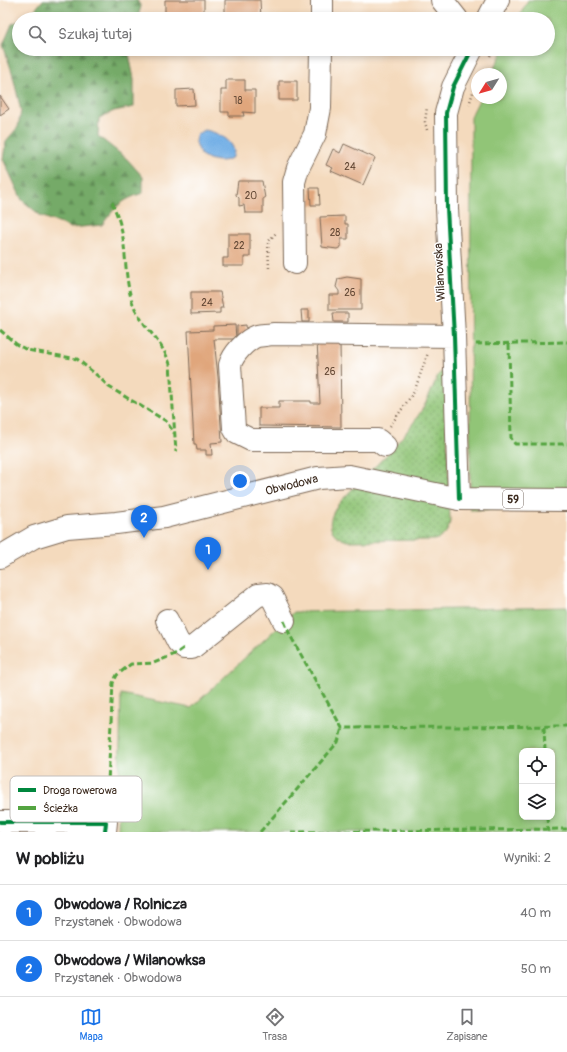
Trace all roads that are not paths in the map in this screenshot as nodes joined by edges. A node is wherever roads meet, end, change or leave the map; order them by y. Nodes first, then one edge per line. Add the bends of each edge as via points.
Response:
1 (322, 0) edge
2 (442, 0) edge
3 (498, 0) edge
4 (322, 12) edge
5 (451, 12) edge
6 (492, 12) edge
7 (321, 56) edge
8 (468, 56) edge
9 (295, 263) dead end
10 (454, 336) junction
11 (381, 443) road end
12 (459, 499) junction
13 (567, 500) edge
14 (0, 556) edge
15 (167, 620) dead end
16 (284, 621) dead end
17 (0, 822) edge
18 (105, 832) edge

1 - 4 street
2 - 5 street
3 - 6 street
7 - 9 street via 320,108 315,134 294,182
8 - 10 street, Wilanowska via 453,87 446,114 448,230
10 - 11 street via 273,334 258,336 232,357 230,365 234,428 242,437 251,440
10 - 12 street, Wilanowska
12 - 13 street, Obwodowa / 59
12 - 14 street, Obwodowa / 59 via 378,481 332,476 164,517 67,527 34,537
15 - 16 street via 178,642 184,648 192,648 258,595 267,594 272,597
17 - 18 street via 106,822

